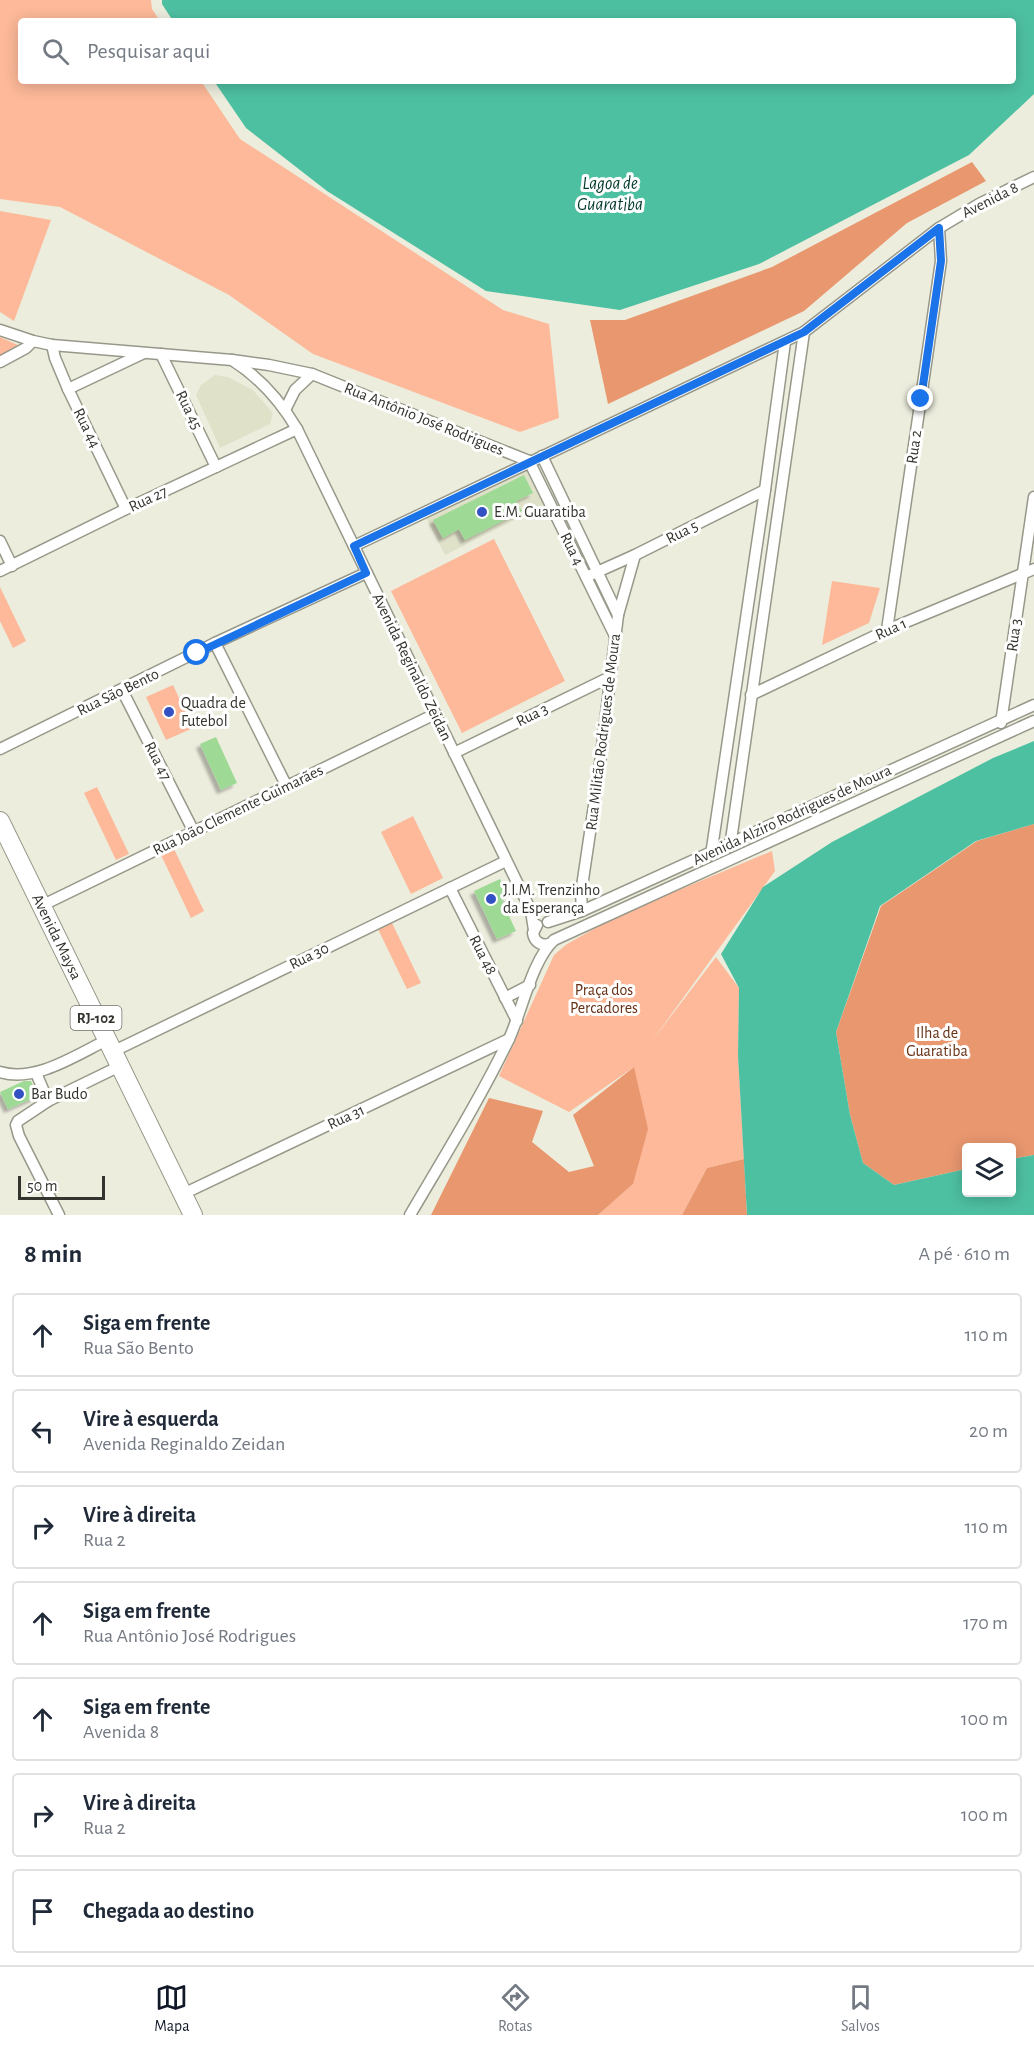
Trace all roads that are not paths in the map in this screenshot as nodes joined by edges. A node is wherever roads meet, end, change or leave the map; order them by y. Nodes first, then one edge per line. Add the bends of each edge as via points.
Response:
1 (1034, 177) edge
2 (939, 228) junction
3 (0, 330) edge
4 (804, 332) junction
5 (33, 341) junction
6 (785, 342) junction
7 (52, 345) junction
8 (144, 352) junction
9 (161, 354) junction
10 (232, 360) junction
11 (0, 362) edge
12 (312, 374) junction
13 (68, 389) junction
14 (285, 410) junction
15 (297, 429) junction
16 (542, 456) junction
17 (529, 462) junction
18 (216, 467) junction
19 (765, 490) junction
20 (1034, 497) edge
21 (126, 509) junction
22 (0, 541) edge
23 (354, 546) junction
24 (635, 555) junction
25 (12, 566) junction
26 (1034, 569) edge
27 (0, 571) edge
28 (598, 572) junction
29 (366, 573) junction
30 (1023, 574) junction
31 (586, 577) junction
32 (618, 615) junction
33 (887, 630) junction
34 (615, 637) junction
35 (215, 644) junction
36 (610, 677) junction
37 (122, 690) junction
38 (751, 695) junction
39 (1034, 705) edge
40 (435, 714) junction
41 (1001, 720) junction
42 (1034, 721) edge
43 (1000, 737) junction
44 (0, 749) edge
45 (454, 753) junction
46 (286, 785) junction
47 (0, 821) edge
48 (759, 830) junction
49 (194, 832) junction
50 (731, 843) junction
51 (762, 846) junction
52 (711, 852) junction
53 (730, 859) junction
54 (506, 861) junction
55 (709, 868) junction
56 (450, 888) junction
57 (41, 906) junction
58 (587, 908) junction
59 (531, 911) junction
60 (598, 919) junction
61 (546, 922) junction
62 (534, 935) junction
63 (551, 942) junction
64 (536, 968) junction
65 (530, 985) junction
66 (505, 998) junction
67 (517, 1021) junction
68 (509, 1039) junction
69 (113, 1053) junction
70 (0, 1072) edge
71 (36, 1073) junction
72 (48, 1101) junction
73 (183, 1194) junction
74 (59, 1215) edge
75 (193, 1215) edge
76 (410, 1215) edge

1 - 2 street, Avenida 8
2 - 4 street, Avenida 8
2 - 33 street, Rua 2 via 941,261
3 - 5 street
4 - 6 street
4 - 38 street
5 - 7 street
5 - 11 street
6 - 16 street
6 - 19 street
7 - 8 street
7 - 13 street, Rua 44
8 - 9 street
8 - 13 street
9 - 10 street
9 - 18 street, Rua 45
10 - 12 street, Rua Antônio José Rodrigues
10 - 14 street, Avenida Reginaldo Zeidan via 252,374
12 - 14 street via 295,390
12 - 17 street, Rua Antônio José Rodrigues
13 - 21 street, Rua 44
14 - 15 street, Avenida Reginaldo Zeidan
15 - 18 street, Rua 27
15 - 23 street, Avenida Reginaldo Zeidan
16 - 17 street
16 - 28 street, Rua 4
17 - 23 street
17 - 31 street, Rua 4
18 - 21 street, Rua 27
19 - 24 street, Rua 5
19 - 52 street
20 - 30 street, Rua 3
21 - 25 street, Rua 27
22 - 25 street
23 - 29 street, Avenida Reginaldo Zeidan
24 - 28 street, Rua 5
24 - 32 street, Rua Militão Rodrigues de Moura
25 - 27 street, Rua 27
26 - 30 street, Rua 1
28 - 31 street, Rua 5
28 - 32 street, Rua 4
29 - 35 street, Rua São Bento
29 - 40 street, Avenida Reginaldo Zeidan
30 - 33 street, Rua 1
30 - 41 street, Rua 3
31 - 34 street, Rua 4
32 - 34 street, Rua Militão Rodrigues de Moura
33 - 38 street, Rua 1
34 - 36 street, Rua Militão Rodrigues de Moura
35 - 37 street, Rua São Bento
35 - 46 street
36 - 45 street, Rua 3
36 - 58 street, Rua Militão Rodrigues de Moura via 581,893
37 - 44 street, Rua São Bento
37 - 49 street, Rua 47
38 - 50 street
39 - 41 street, Avenida Alziro Rodrigues de Moura
40 - 45 street, Avenida Reginaldo Zeidan
40 - 46 street, Rua João Clemente Guimarães
41 - 43 street, Rua 3
41 - 48 street, Avenida Alziro Rodrigues de Moura
42 - 43 street, Avenida Alziro Rodrigues de Moura
43 - 51 street, Avenida Alziro Rodrigues de Moura
45 - 54 street, Avenida Reginaldo Zeidan
46 - 49 street, Rua João Clemente Guimarães
47 - 57 main road, Avenida Maysa / RJ-102
48 - 50 street, Avenida Alziro Rodrigues de Moura
48 - 51 street
49 - 57 street, Rua João Clemente Guimarães
50 - 52 street, Avenida Alziro Rodrigues de Moura
50 - 53 street
51 - 53 street, Avenida Alziro Rodrigues de Moura
52 - 55 street
52 - 58 street, Avenida Alziro Rodrigues de Moura
53 - 55 street, Avenida Alziro Rodrigues de Moura
54 - 56 street, Rua 30
54 - 59 street, Avenida Reginaldo Zeidan
55 - 60 street, Avenida Alziro Rodrigues de Moura
56 - 66 street, Rua 48
56 - 69 street, Rua 30
57 - 69 main road, Avenida Maysa / RJ-102
58 - 60 street
58 - 61 street, Avenida Alziro Rodrigues de Moura
59 - 61 street, Avenida Reginaldo Zeidan
59 - 62 street, Avenida Reginaldo Zeidan
60 - 63 street, Avenida Alziro Rodrigues de Moura
61 - 62 street via 538,924
61 - 63 street via 555,929
62 - 63 street via 541,944
62 - 64 street, Avenida Reginaldo Zeidan
63 - 64 street, Avenida Reginaldo Zeidan
64 - 65 street, Avenida Reginaldo Zeidan
65 - 66 street
65 - 67 street, Avenida Reginaldo Zeidan
66 - 67 street, Rua 48
67 - 68 street, Avenida Reginaldo Zeidan
68 - 73 street, Rua 31
68 - 76 street, Avenida Reginaldo Zeidan
69 - 71 street
69 - 72 street
69 - 73 main road, Avenida Maysa / RJ-102
70 - 71 street via 18,1076
71 - 72 street
72 - 74 street via 22,1116 16,1125
73 - 75 main road, Avenida Maysa / RJ-102

